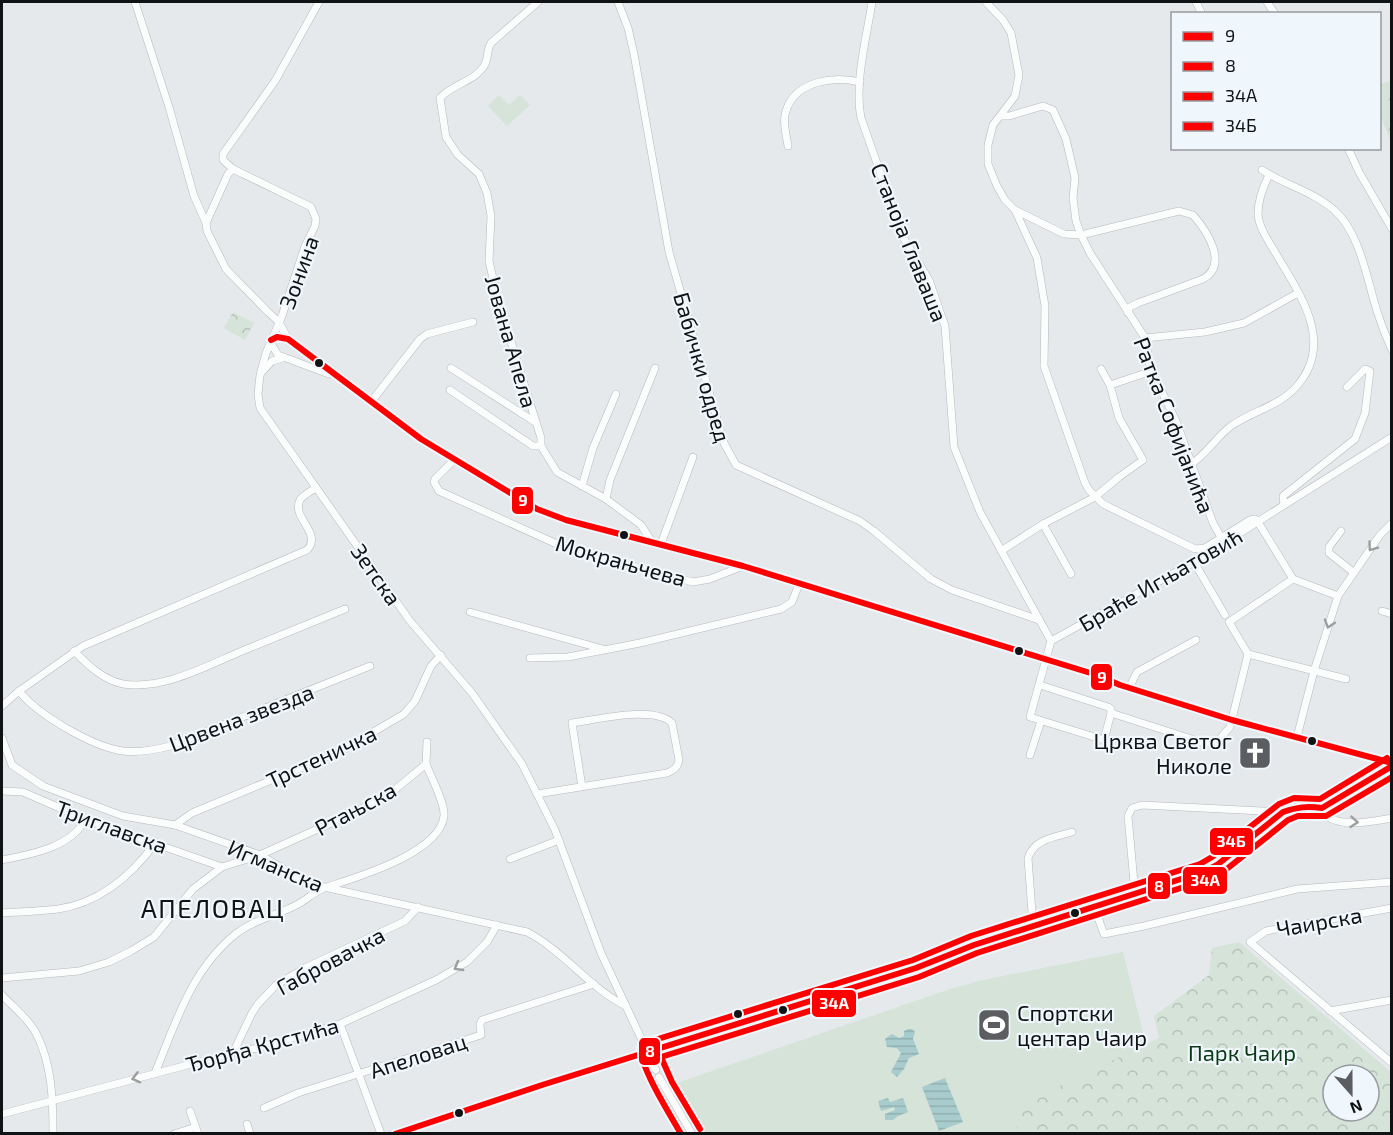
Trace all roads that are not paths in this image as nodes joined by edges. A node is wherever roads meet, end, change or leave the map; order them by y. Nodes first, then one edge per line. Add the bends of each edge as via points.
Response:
1 (135, 2) edge
2 (319, 2) edge
3 (538, 2) edge
4 (618, 2) edge
5 (872, 2) edge
6 (986, 2) edge
7 (860, 82) junction
8 (1001, 116) junction
9 (788, 146) dead end
10 (1349, 150) edge
11 (233, 169) junction
12 (1262, 170) dead end
13 (1269, 175) junction
14 (1015, 210) junction
15 (206, 223) junction
16 (1392, 229) edge
17 (1081, 235) junction
18 (1298, 292) junction
19 (1128, 313) junction
20 (279, 322) junction
21 (473, 322) dead end
22 (1145, 338) junction
23 (288, 339) junction
24 (271, 341) junction
25 (1392, 350) edge
26 (285, 358) junction
27 (451, 368) dead end
28 (655, 368) dead end
29 (1101, 369) dead end
30 (1152, 371) junction
31 (260, 375) junction
32 (337, 377) junction
33 (1110, 385) junction
34 (1347, 387) dead end
35 (450, 390) dead end
36 (616, 394) dead end
37 (371, 402) junction
38 (535, 422) junction
39 (1392, 437) edge
40 (541, 446) junction
41 (693, 457) dead end
42 (454, 460) junction
43 (1191, 464) junction
44 (582, 486) junction
45 (316, 488) junction
46 (1095, 497) junction
47 (606, 500) junction
48 (1284, 505) junction
49 (1258, 522) junction
50 (1392, 523) edge
51 (1043, 524) junction
52 (1341, 531) dead end
53 (1221, 537) junction
54 (652, 542) junction
55 (661, 544) junction
56 (1001, 551) junction
57 (1194, 562) junction
58 (743, 566) junction
59 (1353, 572) junction
60 (1071, 574) dead end
61 (1293, 579) junction
62 (799, 584) junction
63 (1338, 596) junction
64 (345, 609) dead end
65 (1382, 611) dead end
66 (470, 612) dead end
67 (1392, 614) edge
68 (1225, 615) dead end
69 (1039, 620) junction
70 (1196, 640) dead end
71 (1051, 641) junction
72 (605, 649) junction
73 (74, 651) junction
74 (1248, 654) junction
75 (441, 656) junction
76 (530, 658) dead end
77 (1047, 660) junction
78 (370, 666) dead end
79 (1314, 671) junction
80 (1346, 679) dead end
81 (1040, 685) junction
82 (1129, 688) junction
83 (19, 691) junction
84 (2, 706) edge
85 (1111, 713) junction
86 (1232, 720) junction
87 (1041, 721) junction
88 (1297, 737) junction
89 (2, 738) edge
90 (428, 742) dead end
91 (1030, 755) dead end
92 (426, 764) junction
93 (1392, 764) edge
94 (582, 787) junction
95 (2, 791) edge
96 (537, 794) junction
97 (1322, 808) junction
98 (1283, 813) junction
99 (1392, 818) edge
100 (85, 819) junction
101 (175, 825) junction
102 (1072, 832) dead end
103 (559, 840) junction
104 (156, 842) junction
105 (260, 855) junction
106 (510, 859) dead end
107 (2, 860) edge
108 (222, 867) junction
109 (1392, 882) edge
110 (327, 887) junction
111 (1135, 894) junction
112 (418, 907) junction
113 (1094, 907) junction
114 (1392, 908) edge
115 (2, 913) edge
116 (497, 925) junction
117 (1033, 926) junction
118 (2, 978) edge
119 (594, 984) junction
120 (2, 995) edge
121 (1392, 1000) edge
122 (626, 1006) junction
123 (1330, 1011) junction
124 (340, 1024) junction
125 (649, 1051) junction
126 (233, 1053) junction
127 (1392, 1063) edge
128 (155, 1073) junction
129 (360, 1074) junction
130 (53, 1099) junction
131 (264, 1108) dead end
132 (190, 1111) dead end
133 (2, 1114) edge
134 (247, 1124) dead end
135 (197, 1130) edge
136 (53, 1134) edge
137 (174, 1134) edge
138 (250, 1134) edge
139 (381, 1134) edge
140 (393, 1134) edge
141 (692, 1134) edge

1 - 15 street via 194,196
2 - 11 street via 275,81 223,154 223,160
3 - 38 street, Јована Апела via 491,43 480,71 443,94 439,101 446,137 458,155 479,174 487,193 491,216 489,261
4 - 69 street, Бабички одред via 631,41 669,252 731,459 741,469 860,521 931,579 952,590
5 - 7 street, Станоја Главаша
6 - 8 street via 1011,33 1019,69 1015,96
7 - 9 street via 847,78 824,80 798,93 787,107 784,121
7 - 56 street, Станоја Главаша via 861,118 903,237 929,280 945,326 954,447 980,512
8 - 14 street via 993,125 988,164 1005,200
8 - 17 street, Ратка Софијанића via 1043,106 1053,110 1071,160 1076,221
10 - 16 street
11 - 15 street
11 - 20 street, Зонина via 311,207 315,213 315,226
12 - 13 street
13 - 18 street via 1259,206 1260,223
13 - 25 street via 1321,201 1343,220 1360,256
14 - 17 street, Ратка Софијанића via 1064,234
14 - 46 street via 1039,265 1045,306 1044,366 1086,483
15 - 20 street via 226,269
17 - 19 street, Ратка Софијанића
17 - 19 street, Ратка Софијанића via 1179,211 1193,215 1209,237 1215,259 1209,275 1138,303
18 - 22 street via 1235,325 1188,335
18 - 43 street via 1314,334 1307,372 1293,391 1231,426
19 - 22 street, Ратка Софијанића
20 - 23 street
20 - 24 street, Зонина
21 - 37 street via 420,339
22 - 30 street, Ратка Софијанића
23 - 24 street via 277,337
23 - 32 street, Мокрањчева
24 - 26 street, Мокрањчева via 275,353
24 - 31 street, Зетска
26 - 31 street via 272,361
26 - 32 street, Мокрањчева
27 - 38 street
28 - 47 street via 610,480
29 - 33 street
30 - 33 street
30 - 43 street, Ратка Софијанића via 1175,417
31 - 45 street, Зетска via 260,408
32 - 37 street, Мокрањчева
33 - 46 street via 1119,418 1143,460
34 - 48 street, Браће Игњатовић via 1365,369 1370,371 1365,413 1355,439 1283,496
35 - 40 street via 533,446
36 - 44 street
37 - 42 street, Мокрањчева
38 - 40 street, Јована Апела
39 - 48 street, Браће Игњатовић
40 - 44 street, Јована Апела via 557,472
41 - 55 street
42 - 54 street, Мокрањчева via 537,509
42 - 58 street, Мокрањчева via 435,479 438,490 568,549 693,582
43 - 53 street, Ратка Софијанића
44 - 47 street, Јована Апела
45 - 73 street via 302,497 299,504 312,537 307,550
45 - 75 street, Зетска via 411,621
46 - 51 street
46 - 53 street via 1113,510 1195,549 1206,548
47 - 54 street, Јована Апела via 641,525
48 - 49 street, Браће Игњатовић
49 - 53 street via 1250,520
49 - 57 street, Браће Игњатовић
49 - 61 street
50 -> 59 street
51 - 56 street
51 - 60 street
52 - 59 street via 1329,553
54 - 55 street, Мокрањчева
55 - 58 street, Мокрањчева
56 - 69 street, Станоја Главаша
57 - 68 street
57 - 71 street, Браће Игњатовић
58 - 62 street, Мокрањчева
59 - 63 street
61 - 63 street
61 - 74 street via 1229,622
62 - 72 street via 792,602 781,609
62 - 77 street, Мокрањчева
63 -> 79 street
64 - 73 street via 154,684 116,682 97,673
65 - 67 street
66 - 72 street
69 - 71 street, Станоја Главаша
70 - 82 street via 1137,672
71 - 77 street, Браће Игњатовић
72 - 76 street via 568,657
73 - 83 street
74 - 79 street
74 - 86 street
75 - 96 street, Зетска via 506,739
75 - 101 street, Трстеничка via 431,666 415,701 404,714 341,751 192,813
77 - 81 street, Браће Игњатовић
77 - 82 street, Мокрањчева
78 - 83 street, Црвена звезда via 170,746 137,751 107,747 73,731 41,714
79 - 80 street
79 - 88 street
81 - 85 street via 1108,707
81 - 87 street, Браће Игњатовић via 1030,717
82 - 86 street, Мокрањчева
83 - 84 street
85 - 86 street via 1204,743 1220,740
85 - 87 street via 1104,740
86 - 88 street, Мокрањчева
87 - 91 street
88 - 93 street, Мокрањчева
89 - 101 street, Игманска via 12,765 43,786 123,816
90 - 92 street
92 - 105 street, Ртањска via 392,792
92 - 110 street via 443,808 439,828 428,841 399,861
93 - 97 street
94 - 94 street via 674,770 679,760 672,723 638,714 572,723
94 - 96 street
95 - 100 street, Триглавска via 24,792
96 - 103 street, Зетска
97 - 98 street via 1296,807
97 -> 99 street via 1336,820 1366,823
98 - 111 street via 1209,869
98 - 111 street via 1142,805 1132,808 1128,816
100 - 104 street, Триглавска
100 - 107 street via 79,829 61,842
101 - 105 street, Игманска
102 - 117 street via 1045,840 1030,851
103 - 106 street
103 - 122 street, Зетска via 601,953
104 - 108 street, Триглавска
104 - 115 street via 123,880 100,894 60,909
105 - 108 street, Ртањска
105 - 110 street, Игманска via 301,879
108 - 118 street via 194,889 154,936 131,951 79,971
109 - 113 street via 1296,889 1104,934
110 - 112 street, Игманска
110 - 128 street via 238,932 222,947 186,996
111 - 113 street
112 - 116 street, Игманска
112 - 126 street, Габровачка via 405,921 305,968 276,986 252,1013
113 - 117 street
114 - 123 street, Чаирска via 1266,931 1250,942
116 - 119 street, Игманска via 534,936
116 -> 124 street, Ђорђа Крстића via 488,942 467,962
117 - 125 street via 916,968
119 - 122 street, Игманска
119 - 129 street, Апеловац via 482,1020 481,1035
120 - 130 street via 36,1033
121 - 123 street
122 - 125 street, Зетска
123 - 127 street
124 - 126 street, Ђорђа Крстића
124 - 129 street
125 - 140 street
125 - 141 street, Зетска
126 - 128 street, Ђорђа Крстића
128 -> 130 street, Ђорђа Крстића
129 - 131 street, Апеловац
129 - 139 street
130 - 133 street, Ђорђа Крстића
130 - 136 street
132 - 135 street
134 - 138 street
135 - 137 street

